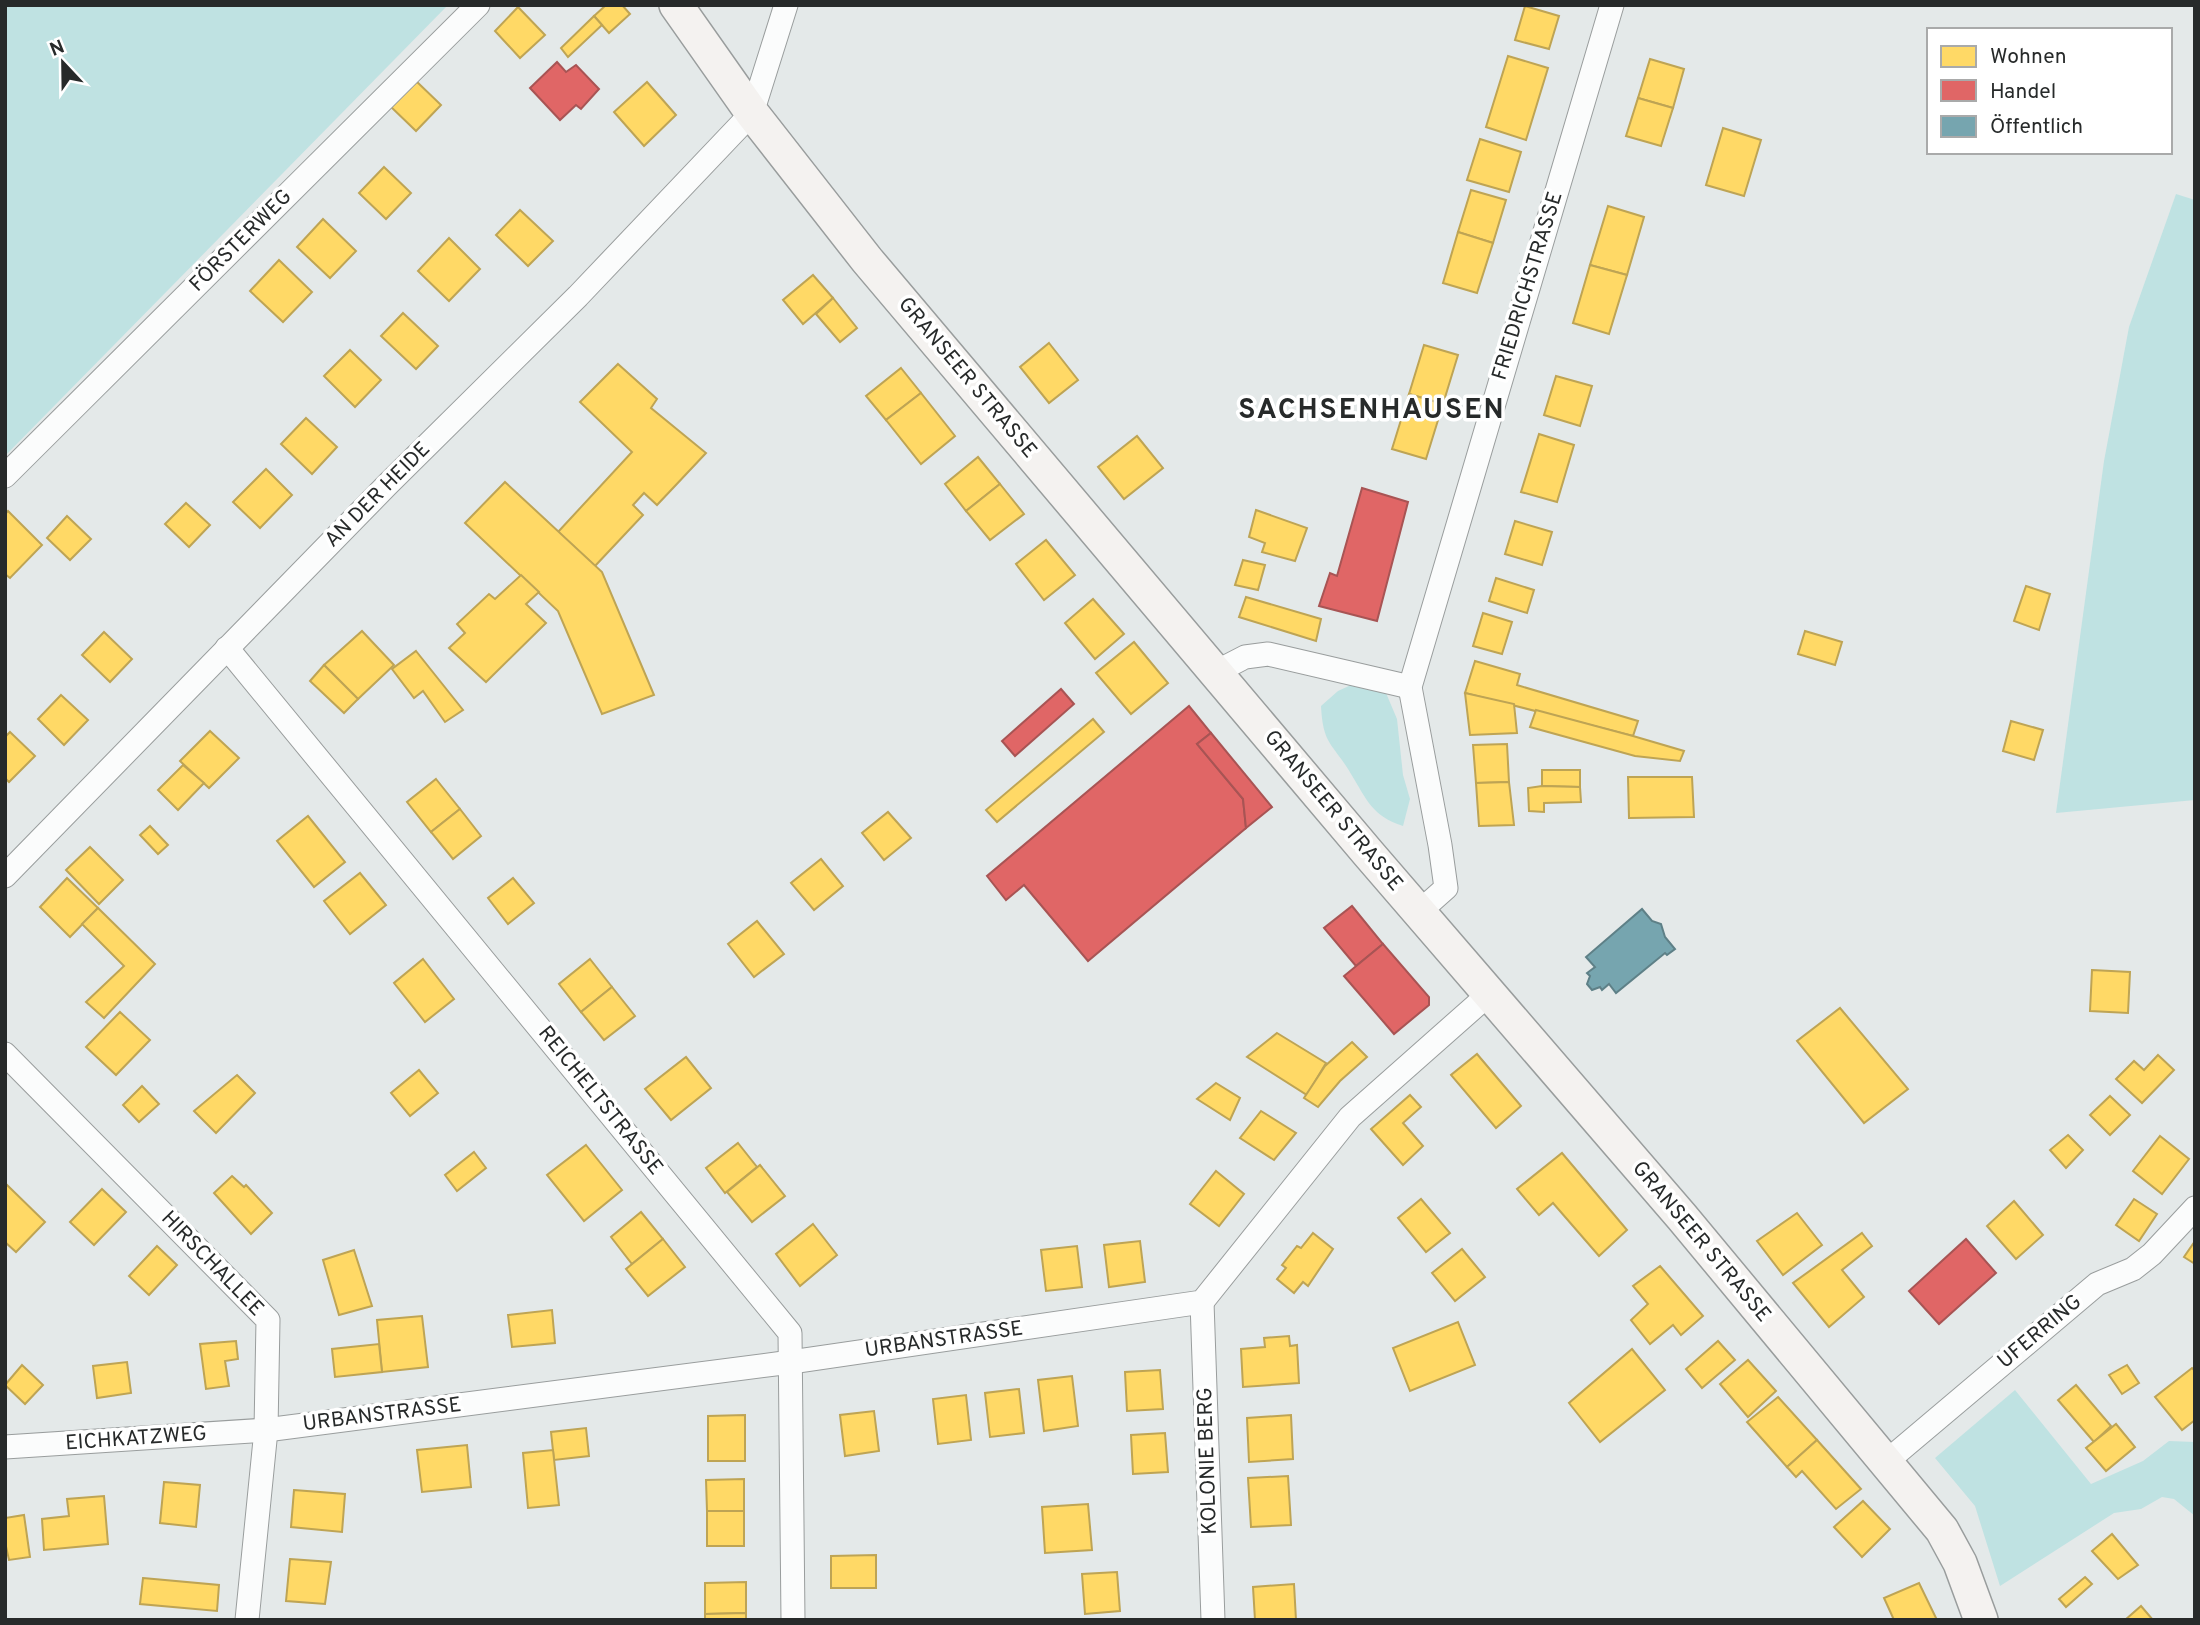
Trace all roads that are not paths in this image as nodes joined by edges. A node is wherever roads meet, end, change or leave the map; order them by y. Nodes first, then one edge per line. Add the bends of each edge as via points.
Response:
1 (478, 5) edge
2 (676, 5) edge
3 (786, 5) edge
4 (1612, 5) edge
5 (752, 113) junction
6 (5, 476) edge
7 (227, 648) junction
8 (1216, 672) junction
9 (1410, 687) junction
10 (5, 876) edge
11 (1419, 912) junction
12 (1489, 994) junction
13 (5, 1054) edge
14 (2195, 1208) edge
15 (1202, 1301) junction
16 (791, 1363) junction
17 (266, 1430) junction
18 (5, 1447) edge
19 (1886, 1462) junction
20 (247, 1620) edge
21 (793, 1620) edge
22 (1213, 1620) edge
23 (1981, 1620) edge

1 - 6 street, FÖRSTERWEG
2 - 5 main road, GRANSEER STRASSE
3 - 5 street
4 - 9 street, FRIEDRICHSTRASSE
5 - 7 street, AN DER HEIDE via 578,296
5 - 8 main road, GRANSEER STRASSE via 867,260
7 - 10 street, AN DER HEIDE
7 - 16 street, REICHELTSTRASSE via 790,1333
8 - 9 street via 1245,657 1268,654
8 - 11 main road, GRANSEER STRASSE
9 - 11 street, FRIEDRICHSTRASSE via 1446,888
11 - 12 main road, GRANSEER STRASSE
12 - 15 street via 1350,1117
12 - 19 main road, GRANSEER STRASSE
13 - 17 street, HIRSCHALLEE via 268,1320
14 - 19 street, UFERRING via 2152,1254 2133,1269 2097,1284
15 - 16 street, URBANSTRASSE
15 - 22 street, KOLONIE BERG
16 - 17 street, URBANSTRASSE
16 - 21 street, REICHELTSTRASSE
17 - 18 street, EICHKATZWEG
17 - 20 street, HIRSCHALLEE
19 - 23 main road, GRANSEER STRASSE via 1942,1530

